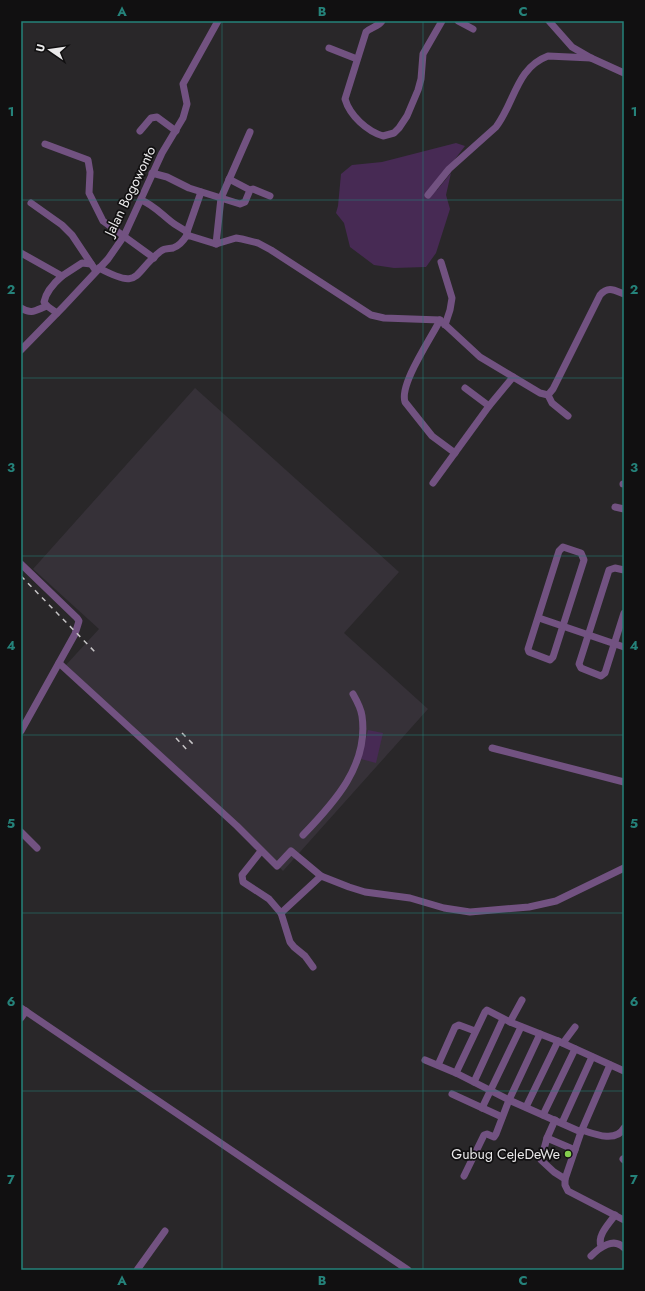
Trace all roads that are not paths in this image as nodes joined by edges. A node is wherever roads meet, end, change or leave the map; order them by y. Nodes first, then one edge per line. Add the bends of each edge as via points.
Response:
1 (218, 21) edge
2 (382, 21) edge
3 (442, 21) edge
4 (458, 21) edge
5 (549, 21) edge
6 (473, 29) dead end
7 (329, 48) dead end
8 (591, 58) junction
9 (357, 59) junction
10 (624, 73) edge
11 (140, 130) dead end
12 (176, 130) junction
13 (250, 132) dead end
14 (45, 144) dead end
15 (152, 173) junction
16 (229, 180) junction
17 (250, 190) junction
18 (201, 192) junction
19 (428, 195) dead end
20 (270, 196) dead end
21 (221, 198) junction
22 (141, 200) junction
23 (30, 203) dead end
24 (187, 233) junction
25 (124, 236) junction
26 (216, 244) junction
27 (21, 253) edge
28 (154, 258) junction
29 (441, 262) dead end
30 (91, 264) junction
31 (98, 269) junction
32 (62, 276) junction
33 (624, 294) edge
34 (47, 306) junction
35 (21, 308) edge
36 (57, 313) junction
37 (443, 323) junction
38 (21, 350) edge
39 (513, 377) junction
40 (465, 388) dead end
41 (548, 395) junction
42 (490, 406) junction
43 (568, 416) dead end
44 (455, 453) junction
45 (433, 483) dead end
46 (615, 507) dead end
47 (624, 509) edge
48 (21, 564) edge
49 (624, 570) edge
50 (624, 613) edge
51 (538, 618) junction
52 (563, 626) junction
53 (588, 634) junction
54 (615, 644) junction
55 (624, 647) edge
56 (61, 665) junction
57 (353, 694) dead end
58 (23, 723) edge
59 (21, 731) edge
60 (492, 748) dead end
61 (624, 782) edge
62 (21, 832) edge
63 (303, 835) dead end
64 (37, 848) dead end
65 (260, 851) junction
66 (624, 868) edge
67 (321, 876) junction
68 (281, 913) junction
69 (313, 967) dead end
70 (522, 1000) dead end
71 (23, 1010) edge
72 (21, 1018) edge
73 (507, 1020) junction
74 (521, 1027) junction
75 (575, 1027) dead end
76 (475, 1031) junction
77 (540, 1034) junction
78 (560, 1042) junction
79 (575, 1049) junction
80 (592, 1057) junction
81 (425, 1060) dead end
82 (438, 1065) junction
83 (610, 1065) junction
84 (624, 1071) edge
85 (456, 1072) junction
86 (474, 1082) junction
87 (490, 1090) junction
88 (452, 1094) dead end
89 (509, 1100) junction
90 (526, 1107) junction
91 (482, 1108) junction
92 (543, 1115) junction
93 (502, 1117) junction
94 (558, 1122) junction
95 (624, 1128) edge
96 (581, 1131) junction
97 (547, 1138) junction
98 (575, 1150) junction
99 (464, 1176) dead end
100 (565, 1179) junction
101 (615, 1215) junction
102 (624, 1220) edge
103 (165, 1231) dead end
104 (623, 1245) edge
105 (601, 1246) junction
106 (592, 1256) dead end
107 (137, 1270) edge
108 (408, 1270) edge

1 - 12 street, Jalan Bogowonto via 183,84 186,109
2 - 9 street via 366,32
3 - 9 street via 423,54 421,79 414,101 394,134 383,136 371,131 354,116 346,103
4 - 6 street
5 - 8 street via 572,47
7 - 9 street
8 - 10 street
8 - 19 street via 548,56 530,66 523,74 496,127 449,168
11 - 12 street via 151,118 157,117
12 - 15 street, Jalan Bogowonto
13 - 16 street
14 - 25 street via 88,160 89,193 100,217
15 - 18 street
15 - 22 street, Jalan Bogowonto
16 - 17 street
16 - 21 street
17 - 20 street via 254,189
17 - 21 street via 245,202 240,204
18 - 21 street
18 - 24 street
21 - 26 street
22 - 24 street
22 - 25 street, Jalan Bogowonto
23 - 30 street via 72,235
24 - 26 street
24 - 28 street via 179,245 163,250
25 - 28 street
25 - 31 street, Jalan Bogowonto via 114,252
26 - 37 street via 236,238 258,243 371,315
27 - 32 street
28 - 31 street via 140,274 132,278 126,279
29 - 37 street via 452,298 450,310
30 - 31 street
30 - 32 street via 82,263
31 - 36 street, Jalan Bogowonto
32 - 34 street via 46,295 44,302
33 - 41 street via 608,289 600,295
34 - 35 street via 32,312
34 - 36 street
36 - 38 street, Jalan Bogowonto
37 - 39 street via 480,357
37 - 44 street via 412,372 403,397 432,436
39 - 41 street
39 - 42 street
40 - 42 street
41 - 43 street via 552,403
42 - 44 street
44 - 45 street
46 - 47 street
48 - 56 street via 78,620 75,634
49 - 53 street via 608,570
50 - 54 street
51 - 52 street
51 - 52 street via 528,651 550,660
51 - 52 street via 559,550 563,547 582,554 584,560
52 - 53 street
53 - 54 street
53 - 54 street via 579,667 601,676 605,673
54 - 55 street
56 - 58 street
56 - 65 street via 237,826
57 - 63 street via 360,707 362,724 356,766 322,815
58 - 59 street
60 - 61 street
62 - 64 street
65 - 67 street via 277,866 291,851
65 - 68 street via 242,875 242,882 269,899
66 - 67 street via 556,901 529,907 470,912 444,908 410,898 365,892
67 - 68 street
68 - 69 street via 290,942
70 - 73 street
71 - 72 street
71 - 108 street
73 - 74 street
73 - 76 street via 486,1011
73 - 86 street
74 - 77 street
74 - 87 street
75 - 78 street
76 - 82 street via 459,1025 455,1027
76 - 85 street
77 - 78 street
77 - 89 street
78 - 79 street
78 - 90 street
79 - 80 street
79 - 92 street
80 - 83 street
80 - 94 street
81 - 82 street
82 - 85 street
83 - 84 street
83 - 96 street
85 - 86 street
86 - 87 street
87 - 89 street
87 - 91 street
88 - 91 street
89 - 90 street
89 - 93 street
90 - 92 street
91 - 93 street
92 - 94 street
93 - 99 street via 495,1136 484,1134
94 - 96 street
94 - 97 street
95 - 96 street via 621,1133 608,1136
96 - 98 street
97 - 98 street
97 - 100 street via 541,1160
98 - 100 street
100 - 101 street via 568,1191
101 - 102 street
101 - 105 street via 601,1237
103 - 107 street
104 - 105 street via 611,1243
105 - 106 street

